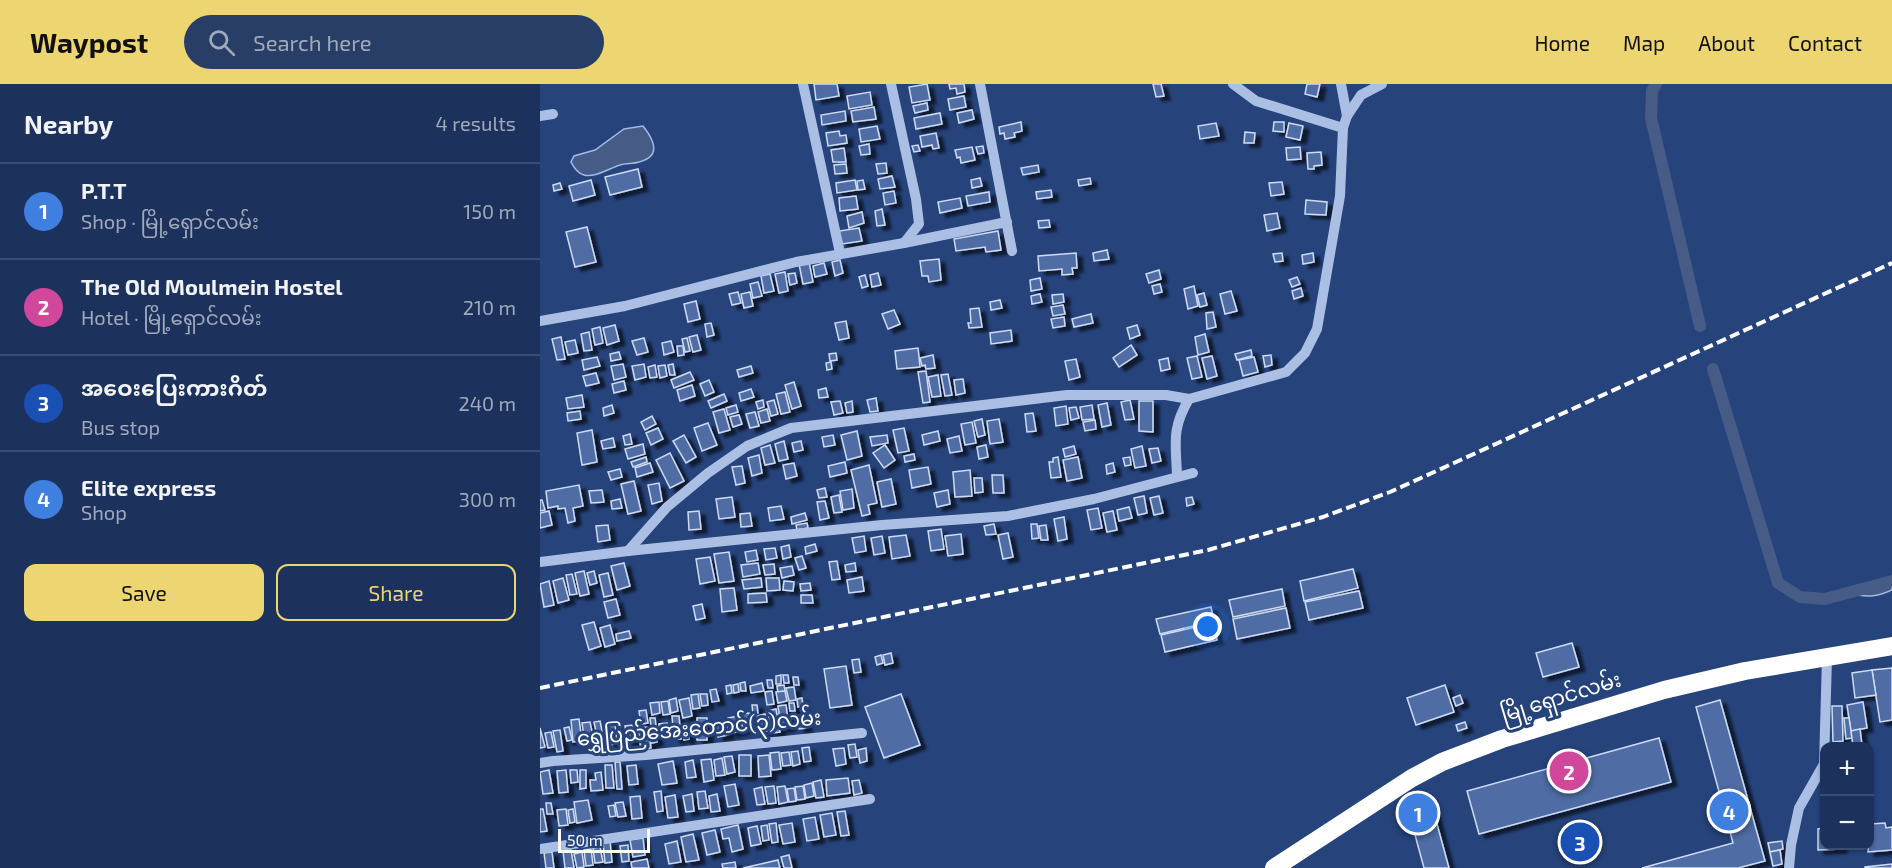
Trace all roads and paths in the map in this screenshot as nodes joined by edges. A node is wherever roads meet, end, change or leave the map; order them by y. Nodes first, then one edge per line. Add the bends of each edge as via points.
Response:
1 (803, 84) edge
2 (891, 84) edge
3 (980, 84) edge
4 (1233, 84) edge
5 (1341, 84) edge
6 (1382, 84) edge
7 (554, 114) dead end
8 (540, 116) edge
9 (1347, 116) junction
10 (1343, 128) junction
11 (1007, 222) junction
12 (904, 243) junction
13 (1012, 251) dead end
14 (840, 253) junction
15 (540, 321) edge
16 (1189, 399) junction
17 (1193, 473) dead end
18 (1177, 477) junction
19 (628, 551) junction
20 (540, 562) edge
21 (1892, 646) edge
22 (1827, 658) junction
23 (862, 733) dead end
24 (540, 763) edge
25 (870, 799) dead end
26 (540, 849) edge
27 (1274, 868) edge
28 (1790, 868) edge

1 - 14 street
2 - 12 street via 919,224
3 - 11 street
4 - 10 street via 1256,101
5 - 9 street
6 - 9 street via 1360,95
7 - 8 street
9 - 10 street
10 - 16 street via 1339,207 1317,329 1305,353 1286,372
11 - 12 street
11 - 13 street
12 - 14 street
14 - 15 street via 625,306
16 - 18 street via 1175,430
16 - 19 street via 1166,395 1067,395 791,428 747,446 708,473 667,507
17 - 18 street
18 - 19 street via 1008,516
19 - 20 street
21 - 22 highway, မြို့ရှောင်လမ်း
22 - 27 highway, မြို့ရှောင်လမ်း via 1745,671 1664,690 1471,750 1412,778
22 - 28 street via 1824,764 1799,808
23 - 24 street, ရွှေပြည်အေးတောင်(၃)လမ်း
25 - 26 street

